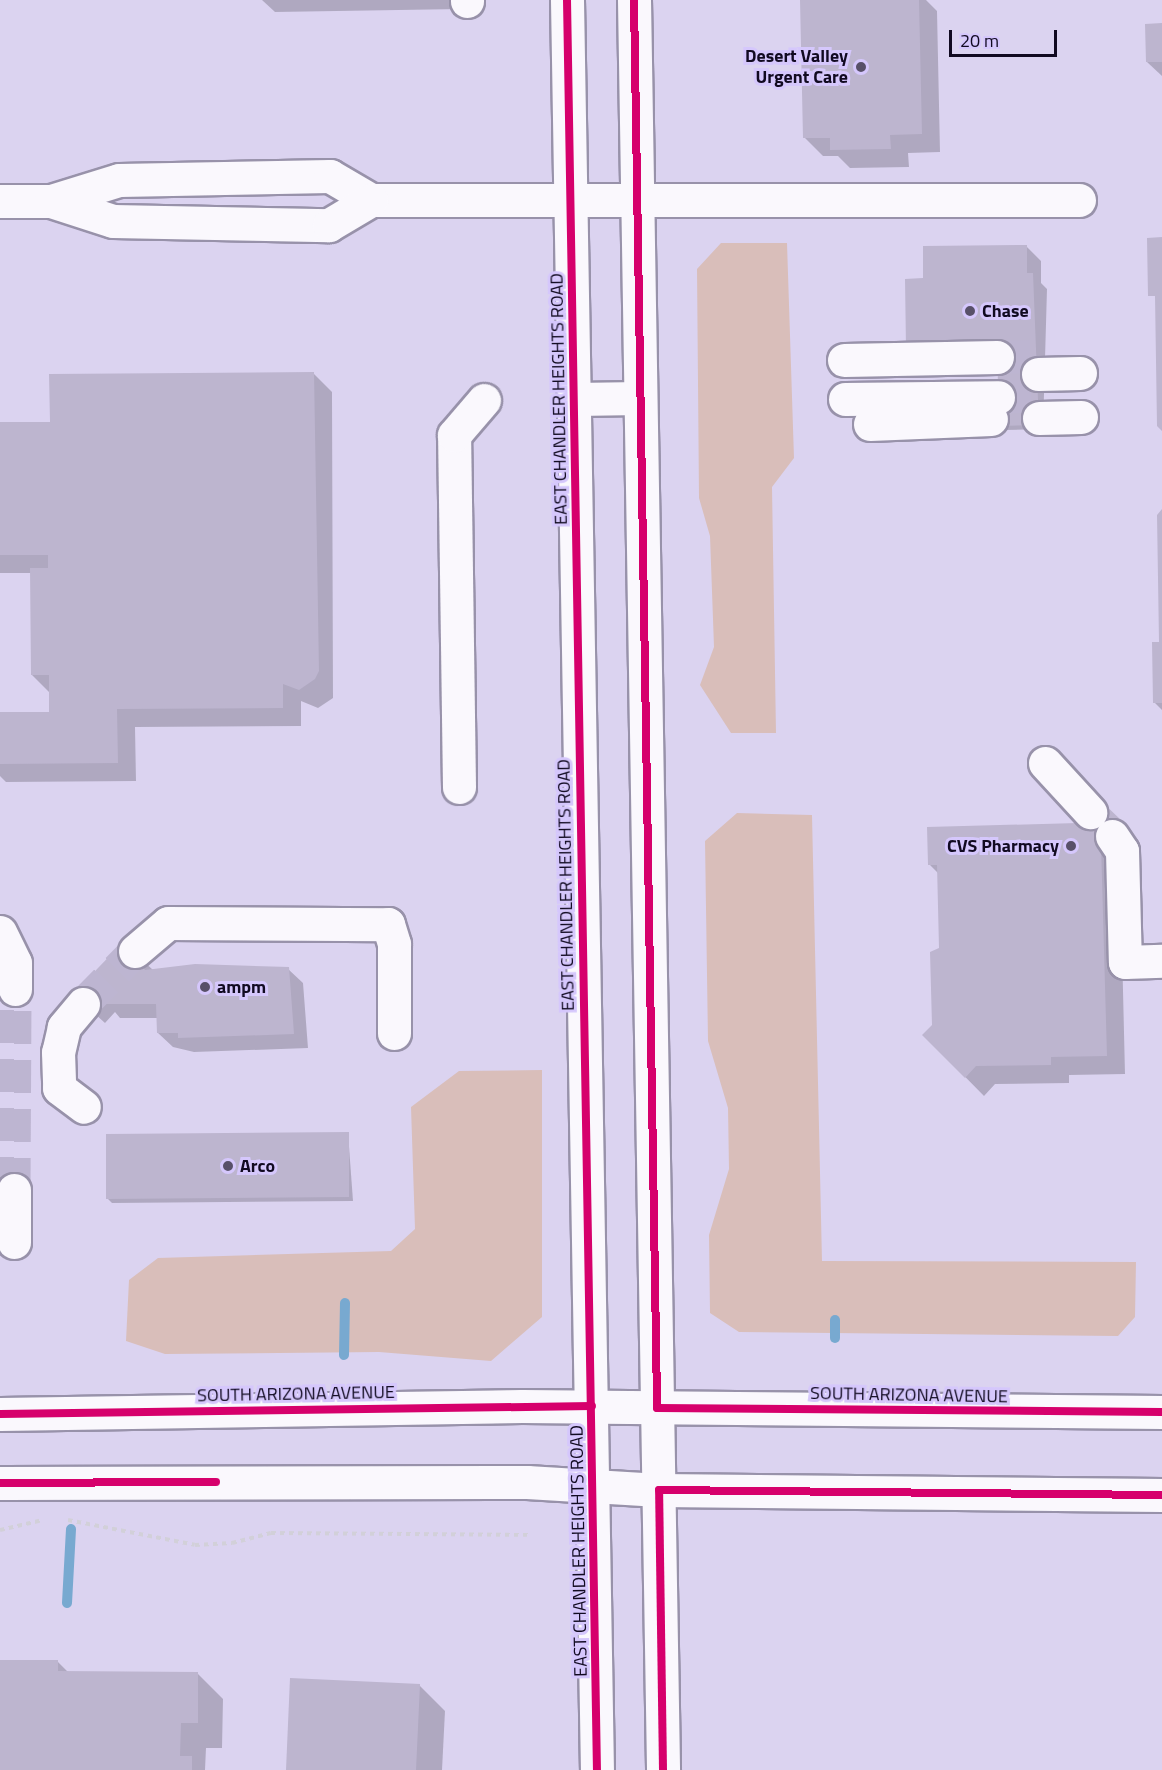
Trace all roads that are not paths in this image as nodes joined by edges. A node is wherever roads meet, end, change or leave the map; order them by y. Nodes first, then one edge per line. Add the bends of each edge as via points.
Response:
1 (567, 0) edge
2 (634, 0) edge
3 (242, 177) junction
4 (371, 200) junction
5 (571, 200) junction
6 (1079, 200) dead end
7 (0, 201) edge
8 (51, 201) junction
9 (638, 202) junction
10 (242, 225) junction
11 (845, 379) dead end
12 (1080, 385) joint
13 (640, 398) junction
14 (575, 399) junction
15 (484, 400) dead end
16 (870, 424) dead end
17 (1045, 763) dead end
18 (459, 787) dead end
19 (1089, 812) dead end
20 (1112, 836) dead end
21 (0, 932) edge
22 (135, 951) tunnel mouth
23 (1162, 961) edge
24 (15, 989) tunnel mouth
25 (83, 1004) tunnel mouth
26 (394, 1034) dead end
27 (84, 1107) dead end
28 (14, 1190) tunnel mouth
29 (14, 1242) dead end
30 (592, 1406) junction
31 (657, 1408) junction
32 (1162, 1412) edge
33 (0, 1414) edge
34 (0, 1484) edge
35 (594, 1484) junction
36 (658, 1490) junction
37 (1162, 1495) edge
38 (597, 1770) edge
39 (663, 1770) edge

1 - 5 main road, EAST CHANDLER HEIGHTS ROAD
2 - 9 main road
3 - 4 main road via 330,176
3 - 8 main road via 119,180
3 - 10 main road
4 - 5 main road
4 - 10 main road via 329,225
5 - 9 main road
5 - 14 main road, EAST CHANDLER HEIGHTS ROAD
6 - 9 main road
7 - 8 main road
8 - 10 main road via 113,221
9 - 13 main road
11 - 16 main road via 998,387
12 - 12 main road via 1038,386
13 - 14 main road
13 - 31 main road
14 - 30 main road, EAST CHANDLER HEIGHTS ROAD
15 - 18 main road via 454,435
17 - 19 main road
20 - 23 main road via 1122,851 1125,962
21 - 24 main road via 15,963
22 - 26 main road via 168,923 388,924 394,944
25 - 27 main road via 64,1027 58,1052 59,1088
28 - 29 main road
30 - 31 main road, SOUTH ARIZONA AVENUE
30 - 33 main road, SOUTH ARIZONA AVENUE
30 - 35 main road, EAST CHANDLER HEIGHTS ROAD
31 - 32 main road, SOUTH ARIZONA AVENUE
31 - 36 main road
34 - 35 main road
35 - 36 main road
35 - 38 main road, EAST CHANDLER HEIGHTS ROAD
36 - 37 main road
36 - 39 main road

